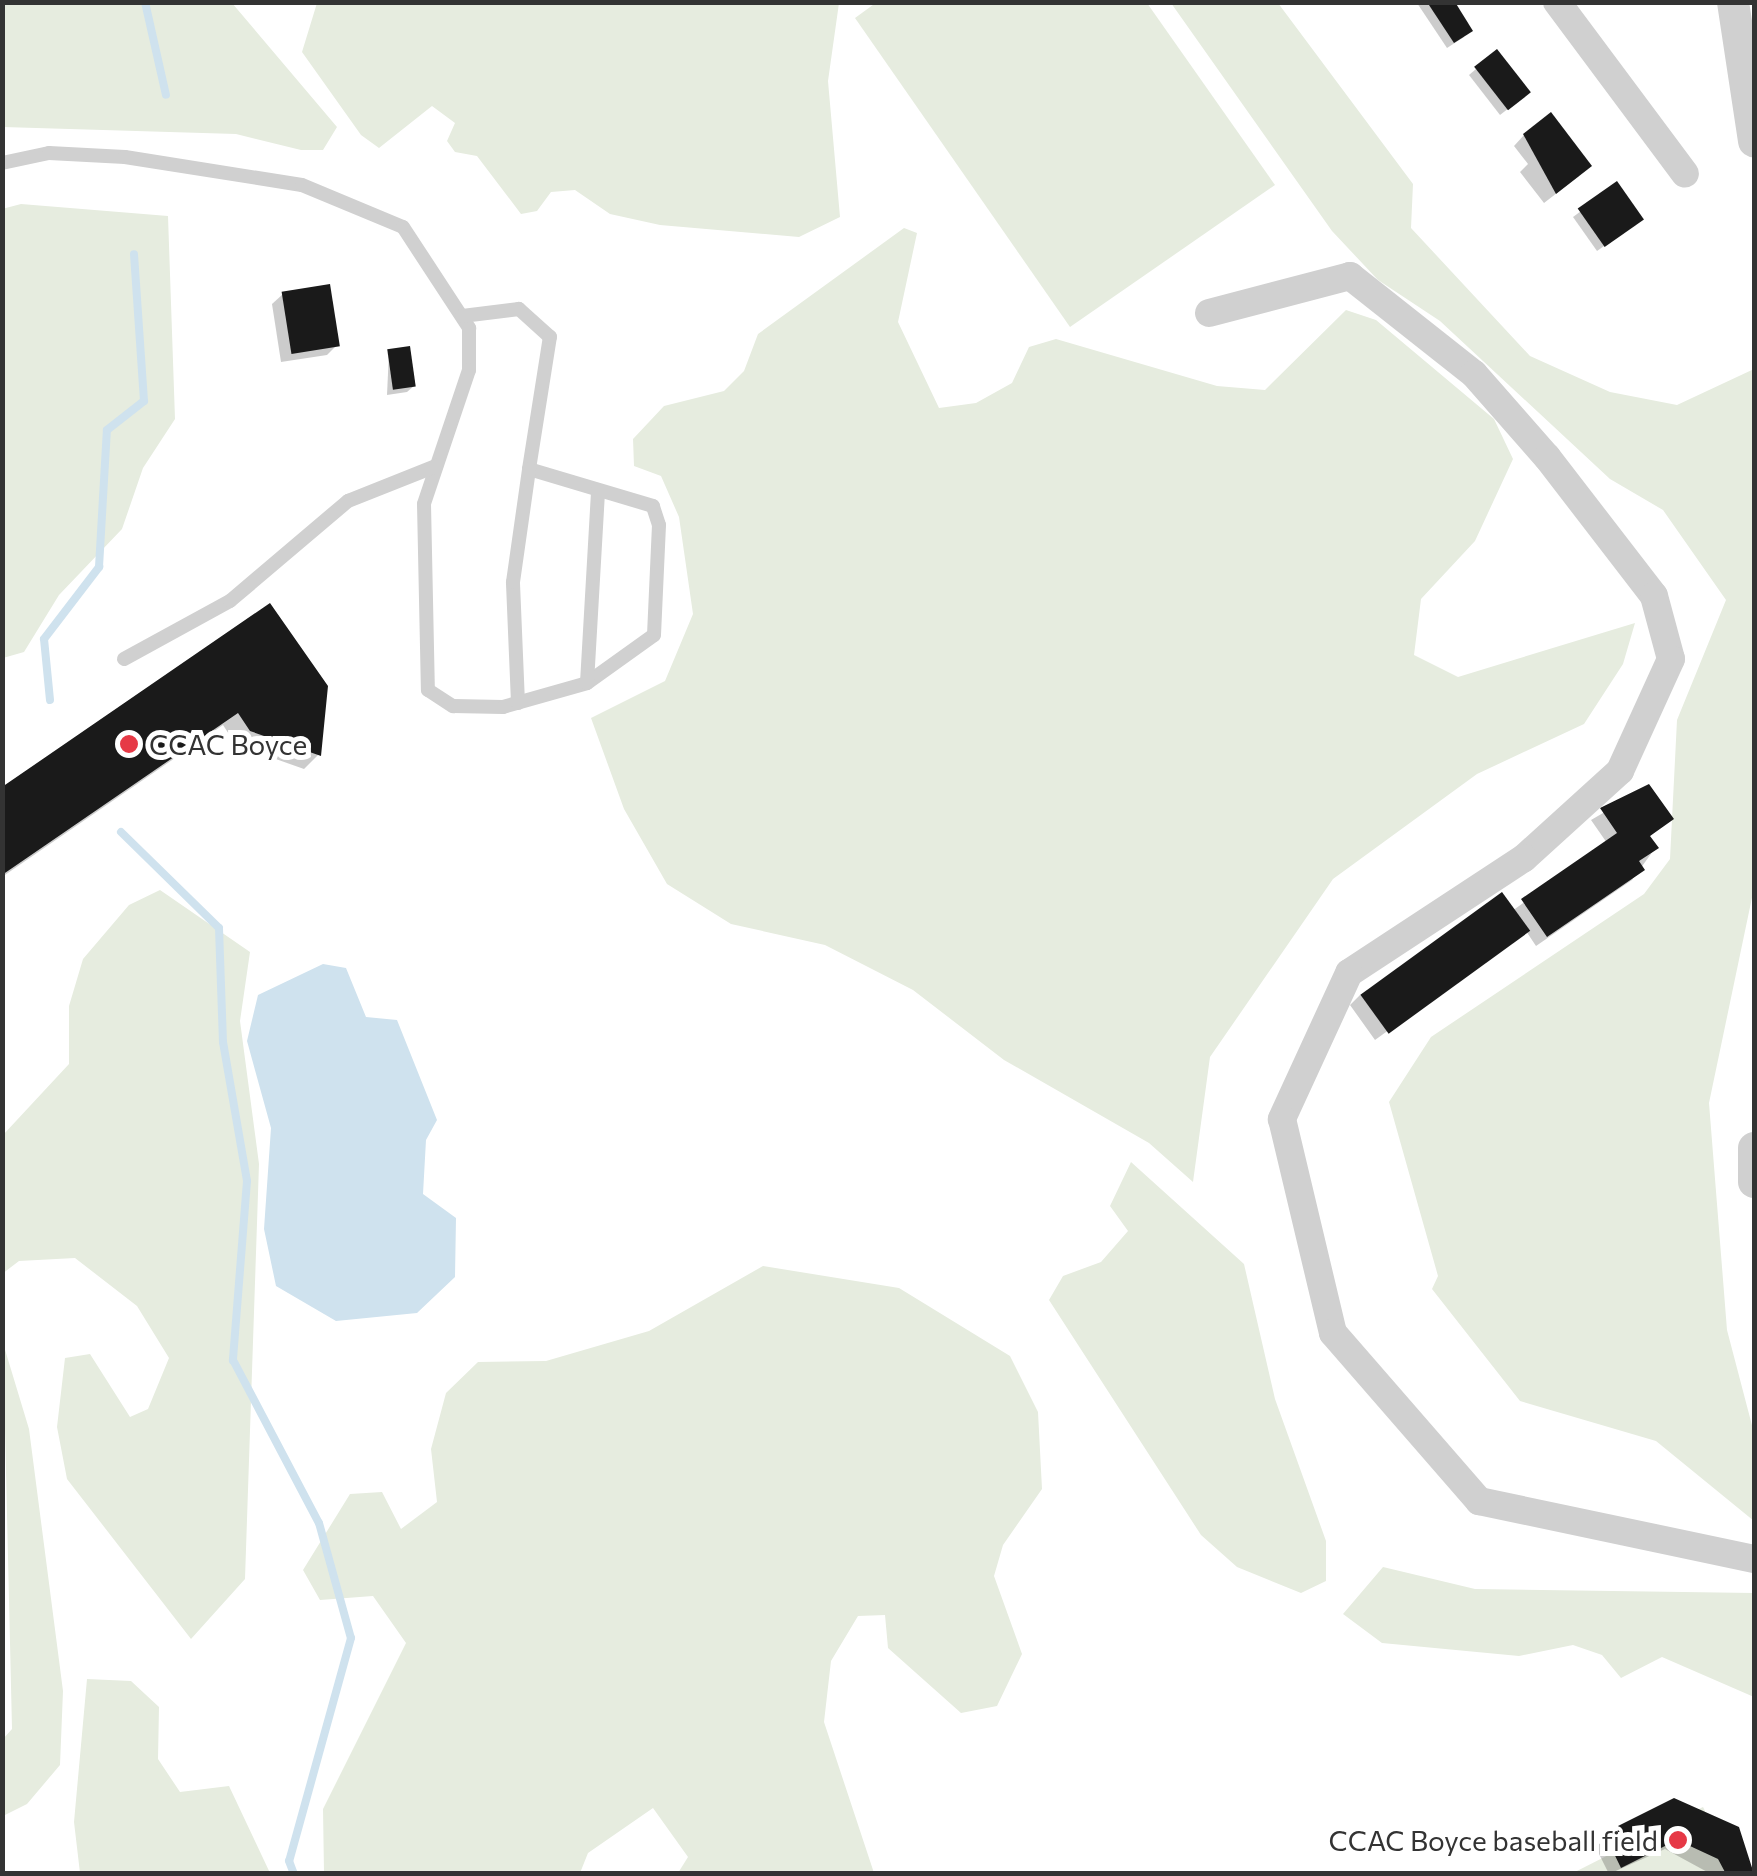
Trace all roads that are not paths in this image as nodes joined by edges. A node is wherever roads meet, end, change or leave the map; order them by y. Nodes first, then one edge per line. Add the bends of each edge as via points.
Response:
1 (1557, 2) edge
2 (1733, 2) edge
3 (1754, 141) edge
4 (2, 163) edge
5 (1685, 174) dead end
6 (1210, 313) dead end
7 (462, 316) junction
8 (436, 466) junction
9 (530, 469) junction
10 (598, 490) junction
11 (124, 659) dead end
12 (587, 683) junction
13 (518, 703) junction
14 (1754, 1148) edge
15 (1754, 1182) edge
16 (1754, 1558) edge

1 - 5 street
2 - 3 street
4 - 7 lane via 49,153 125,157 355,200 403,227
6 - 16 street via 1350,276 1474,374 1547,457 1654,596 1671,658 1620,771 1524,858 1349,973 1282,1119 1334,1333 1479,1500
7 - 8 lane via 470,370
7 - 9 lane via 519,309 550,336
8 - 11 lane via 348,501 230,601
8 - 13 lane via 424,504 428,690 453,706
9 - 10 lane
9 - 13 lane via 514,582
10 - 12 lane
10 - 12 lane via 653,506 659,626
12 - 13 lane
14 - 15 street

